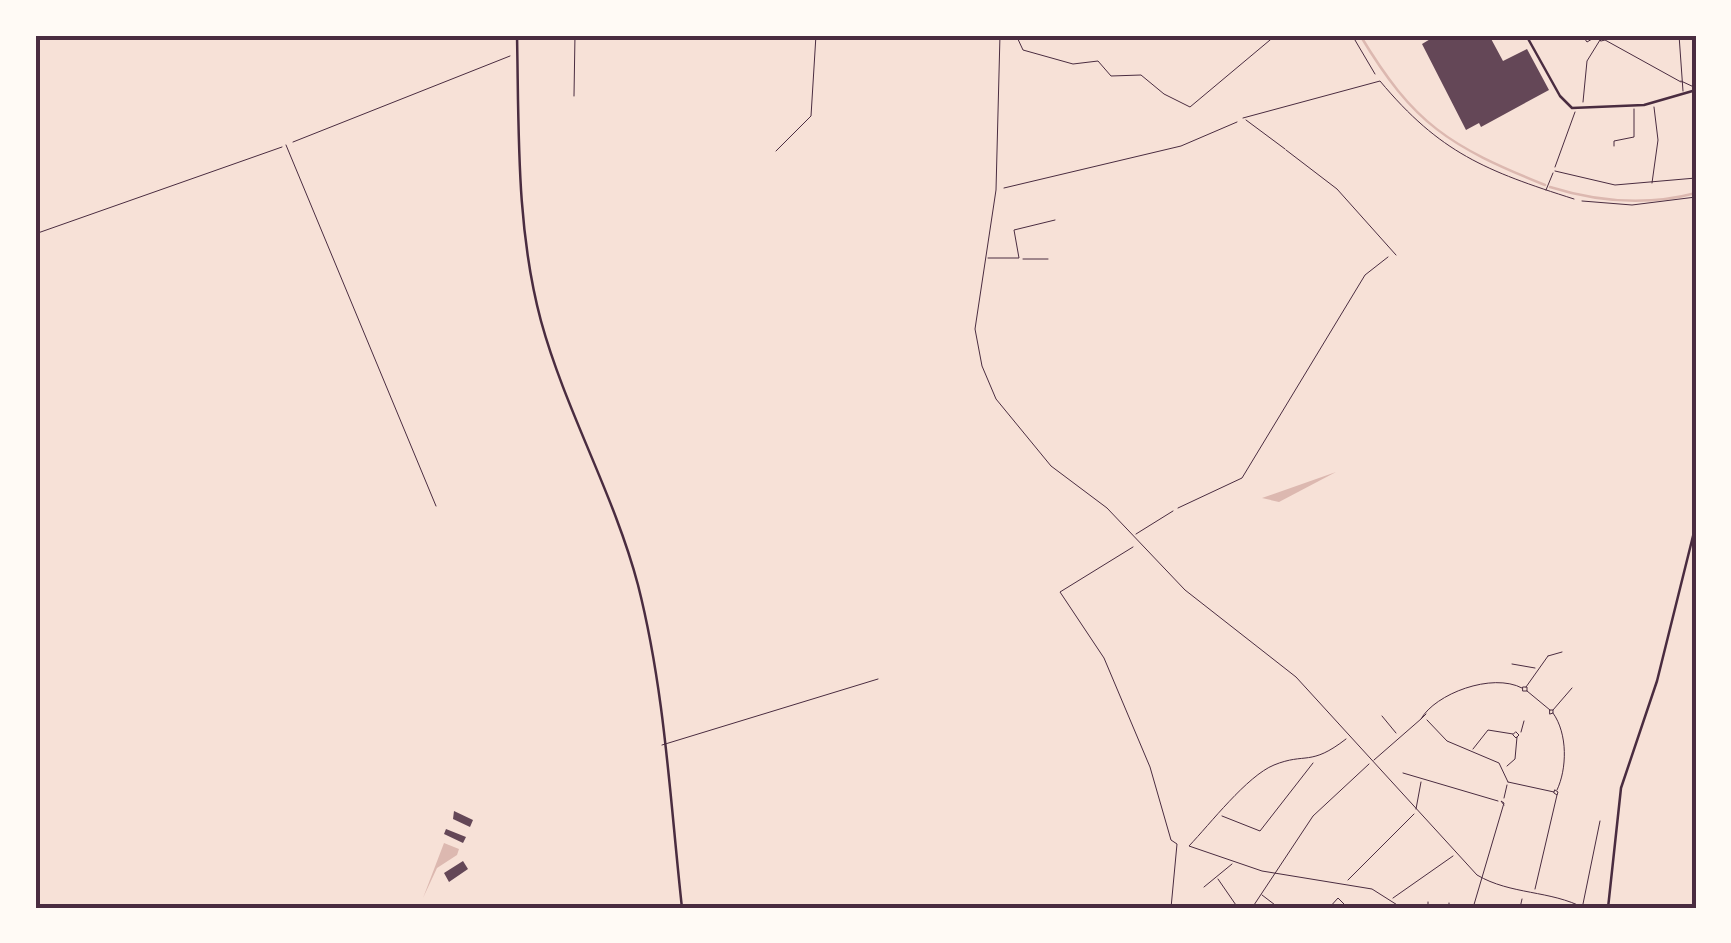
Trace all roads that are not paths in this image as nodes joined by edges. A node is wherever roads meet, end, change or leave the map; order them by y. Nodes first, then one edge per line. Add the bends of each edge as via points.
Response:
1 (517, 35) edge
2 (575, 35) edge
3 (1000, 35) edge
4 (1526, 35) edge
5 (1582, 35) edge
6 (1679, 35) edge
7 (1603, 37) edge
8 (1681, 81) junction
9 (1696, 90) edge
10 (1684, 94) junction
11 (574, 96) dead end
12 (1583, 102) dead end
13 (1653, 104) junction
14 (1634, 106) junction
15 (1576, 109) junction
16 (286, 145) road end
17 (1614, 146) dead end
18 (1555, 171) junction
19 (1696, 178) edge
20 (1652, 184) junction
21 (1547, 188) junction
22 (1574, 199) road end
23 (1055, 220) dead end
24 (1396, 255) road end
25 (984, 258) junction
26 (1020, 258) junction
27 (1048, 260) dead end
28 (436, 506) dead end
29 (1173, 511) road end
30 (1696, 524) edge
31 (1133, 536) junction
32 (1562, 652) dead end
33 (1512, 664) dead end
34 (1538, 670) junction
35 (878, 679) dead end
36 (1525, 688) junction
37 (1572, 688) dead end
38 (1552, 711) junction
39 (1382, 716) dead end
40 (1426, 717) junction
41 (1524, 721) dead end
42 (1398, 735) junction
43 (1518, 736) junction
44 (1347, 738) junction
45 (664, 745) junction
46 (1472, 750) junction
47 (1313, 759) junction
48 (1371, 763) junction
49 (1504, 768) junction
50 (1403, 773) dead end
51 (1422, 779) junction
52 (1508, 782) junction
53 (1556, 792) junction
54 (1503, 803) junction
55 (1415, 811) junction
56 (1220, 816) junction
57 (1600, 821) dead end
58 (1455, 854) junction
59 (1233, 861) junction
60 (1277, 874) junction
61 (1216, 877) junction
62 (1484, 879) junction
63 (1348, 883) junction
64 (1204, 887) dead end
65 (1534, 892) junction
66 (1262, 895) junction
67 (1522, 899) dead end
68 (1391, 900) junction
69 (1428, 902) dead end
70 (1450, 903) dead end
71 (1583, 907) edge
72 (682, 908) edge
73 (1238, 908) edge
74 (1252, 908) edge
75 (1279, 908) edge
76 (1330, 908) edge
77 (1348, 908) edge
78 (1385, 908) edge
79 (1402, 908) edge
80 (1428, 908) edge
81 (1449, 908) edge
82 (1474, 908) edge
83 (1520, 908) edge
84 (1608, 908) edge

1 - 45 main road via 521,204 534,291 635,574 655,661
2 - 11 street
3 - 25 street via 996,190
4 - 15 main road
5 - 7 street via 1587,42
6 - 8 street
7 - 8 street
7 - 12 street via 1588,61
8 - 9 street
8 - 10 street
9 - 10 main road
10 - 13 main road
13 - 14 main road
13 - 20 street via 1658,140
14 - 15 main road
14 - 17 street via 1634,137
15 - 18 street
16 - 28 street
18 - 20 street via 1598,183
18 - 21 street
19 - 20 street
21 - 22 street
21 - 24 street via 1439,142 1380,81 1243,118 1337,190
23 - 26 street via 1014,230
25 - 26 street
25 - 31 street via 976,329 990,389 1017,430
26 - 27 street
29 - 31 street
30 - 84 main road via 1666,648 1623,780
31 - 44 street via 1171,576 1288,670
32 - 34 street via 1548,656
33 - 34 street
34 - 36 street
35 - 45 street
36 - 38 street
36 - 40 street via 1469,686 1449,694
37 - 38 street
38 - 53 street via 1563,735
39 - 42 street
40 - 42 street
40 - 46 street via 1447,741
41 - 43 street
42 - 48 street
43 - 46 street via 1488,730
43 - 49 street via 1516,759
44 - 47 street
44 - 48 street
45 - 72 main road
46 - 49 street
47 - 56 street via 1271,766
47 - 56 street via 1260,831
48 - 55 street
48 - 60 street via 1313,816
49 - 52 street
50 - 51 street
51 - 54 street
51 - 55 street
52 - 53 street
52 - 54 street
53 - 65 street
54 - 62 street
55 - 58 street
55 - 63 street
56 - 59 street via 1189,846
57 - 71 street
58 - 62 street
58 - 68 street
59 - 60 street
59 - 61 street
60 - 63 street
60 - 66 street
61 - 64 street
61 - 73 street
62 - 65 street
62 - 82 street
63 - 68 street
65 - 71 street
66 - 74 street
66 - 75 street
67 - 83 street
68 - 78 street
68 - 79 street
69 - 80 street
70 - 81 street
76 - 77 street via 1338,898

